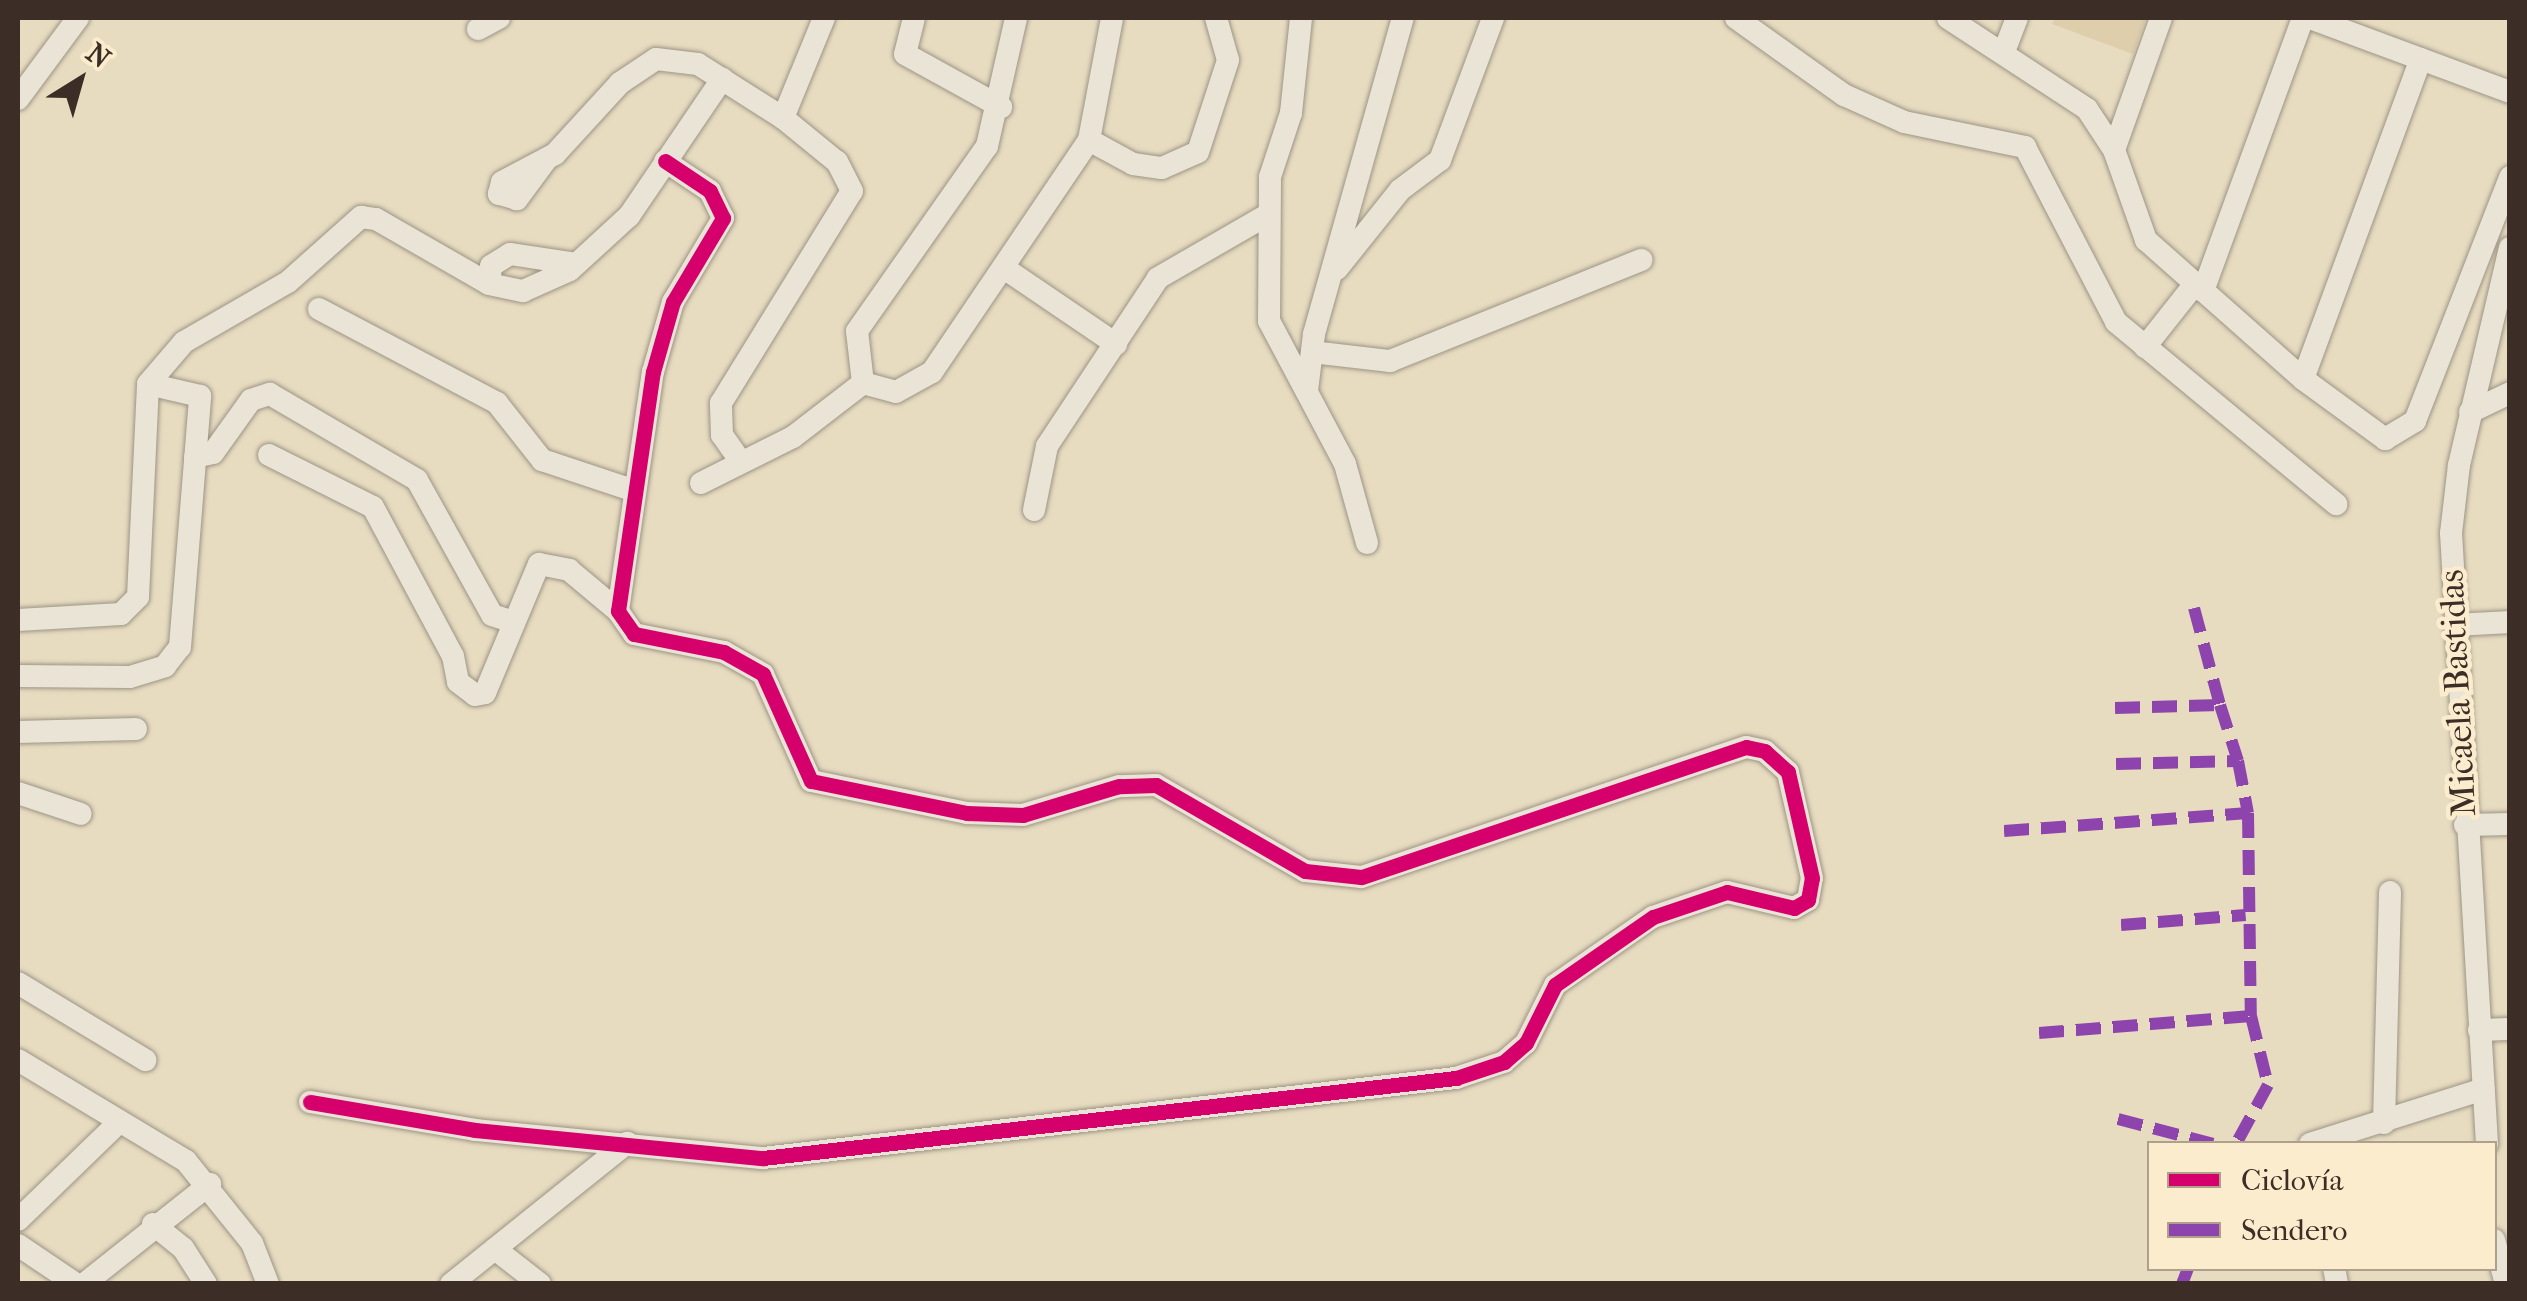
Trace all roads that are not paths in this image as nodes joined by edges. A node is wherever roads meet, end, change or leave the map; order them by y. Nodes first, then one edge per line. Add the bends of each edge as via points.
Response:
1 (78, 18) edge
2 (499, 18) edge
3 (824, 18) edge
4 (914, 18) edge
5 (1016, 18) edge
6 (1112, 18) edge
7 (1216, 18) edge
8 (1301, 18) edge
9 (1403, 18) edge
10 (1493, 18) edge
11 (1736, 18) edge
12 (1948, 18) edge
13 (2017, 18) edge
14 (2162, 18) edge
15 (2307, 18) edge
16 (478, 30) dead end
17 (2005, 48) junction
18 (2421, 59) junction
19 (722, 78) junction
20 (2510, 92) edge
21 (18, 99) edge
22 (1001, 108) junction
23 (783, 118) junction
24 (1088, 140) junction
25 (2114, 150) junction
26 (546, 160) dead end
27 (666, 162) junction
28 (2510, 177) edge
29 (1267, 216) junction
30 (2510, 248) edge
31 (1641, 260) dead end
32 (576, 264) junction
33 (1007, 270) junction
34 (1334, 271) junction
35 (488, 284) junction
36 (2199, 287) junction
37 (320, 309) dead end
38 (1116, 344) junction
39 (2145, 347) junction
40 (1312, 352) junction
41 (2303, 379) junction
42 (863, 383) junction
43 (148, 384) junction
44 (1307, 392) junction
45 (2510, 394) edge
46 (2470, 412) junction
47 (270, 455) dead end
48 (195, 457) junction
49 (741, 462) junction
50 (701, 482) dead end
51 (632, 490) junction
52 (2336, 504) dead end
53 (1034, 510) dead end
54 (1368, 543) dead end
55 (618, 612) junction
56 (18, 620) edge
57 (512, 621) junction
58 (2510, 622) edge
59 (2455, 625) junction
60 (18, 676) edge
61 (136, 729) dead end
62 (18, 732) edge
63 (18, 793) edge
64 (81, 814) dead end
65 (2510, 824) edge
66 (2465, 825) junction
67 (2390, 892) dead end
68 (18, 983) edge
69 (2510, 1029) edge
70 (2480, 1030) junction
71 (145, 1060) dead end
72 (23, 1073) edge
73 (2483, 1090) junction
74 (310, 1102) dead end
75 (119, 1122) junction
76 (2384, 1122) junction
77 (2320, 1141) edge
78 (2486, 1141) edge
79 (627, 1143) junction
80 (210, 1184) junction
81 (18, 1220) edge
82 (153, 1224) junction
83 (18, 1245) edge
84 (495, 1248) junction
85 (2497, 1251) edge
86 (76, 1284) edge
87 (84, 1284) edge
88 (206, 1284) edge
89 (268, 1284) edge
90 (451, 1284) edge
91 (540, 1284) edge
92 (2506, 1284) edge

1 - 21 street
2 - 16 street
3 - 23 street
4 - 22 street via 906,54
5 - 22 street
6 - 24 street
7 - 24 street via 1228,60 1198,152 1162,168 1133,164
8 - 29 street via 1291,113
9 - 34 street
10 - 34 street via 1440,160 1400,190
11 - 39 street via 1844,95 1904,122 2025,147 2070,219 2101,298
12 - 17 street
13 - 17 street
14 - 25 street
15 - 18 street
15 - 36 street
17 - 25 street via 2087,109
18 - 20 street
18 - 41 street
19 - 23 street
19 - 26 street via 676,58 656,59 620,82
19 - 27 street
22 - 42 street via 987,146 857,332
23 - 49 street via 836,162 852,191 721,403 722,435
24 - 33 street
25 - 36 street via 2146,240
27 - 32 street via 629,216
27 - 51 street via 710,191 723,218 672,302
28 - 41 street via 2407,432 2385,439
29 - 38 street via 1158,278
29 - 44 street via 1269,321
30 - 46 street, Micaela Bastidas
31 - 40 street via 1390,360
32 - 35 street via 523,291
32 - 35 street via 510,254 491,266
33 - 38 street
33 - 42 street via 921,384 896,392
34 - 40 street
35 - 43 street via 376,218 360,218 288,282 184,342
36 - 39 street
36 - 41 street
37 - 51 street via 497,402 542,460
38 - 53 street via 1047,446
39 - 52 street
40 - 44 street
42 - 49 street via 792,437
43 - 48 street via 198,391
43 - 56 street via 138,598 121,614
44 - 54 street via 1345,464
45 - 46 street
46 - 59 street, Micaela Bastidas via 2452,512
47 - 57 street via 373,507 453,656 458,682 476,695 485,693
48 - 57 street via 212,453 260,393 285,402 417,480 492,615
48 - 60 street via 180,647 165,666 130,677
49 - 50 street
51 - 55 street
55 - 57 street via 569,570 539,564
55 - 79 street via 634,634 724,652 763,674 801,766 811,782 833,790 1023,814 1118,786 1156,786 1204,807 1304,871 1360,877 1746,747 1765,751 1788,772 1812,878 1808,900 1794,908 1727,892 1652,917 1555,984 1526,1043 1504,1062 1456,1078 763,1158
58 - 59 street
59 - 66 street, Micaela Bastidas
61 - 62 street
63 - 64 street
65 - 66 street
66 - 70 street, Micaela Bastidas
67 - 76 street
68 - 71 street
69 - 70 street
70 - 73 street, Micaela Bastidas
72 - 75 street
73 - 76 street
73 - 78 street, Micaela Bastidas
74 - 79 street via 417,1122
75 - 80 street
75 - 81 street
76 - 77 street
79 - 84 street
80 - 82 street
80 - 89 street via 252,1243
82 - 87 street
82 - 88 street via 183,1248
83 - 86 street
84 - 90 street
84 - 91 street
85 - 92 street

